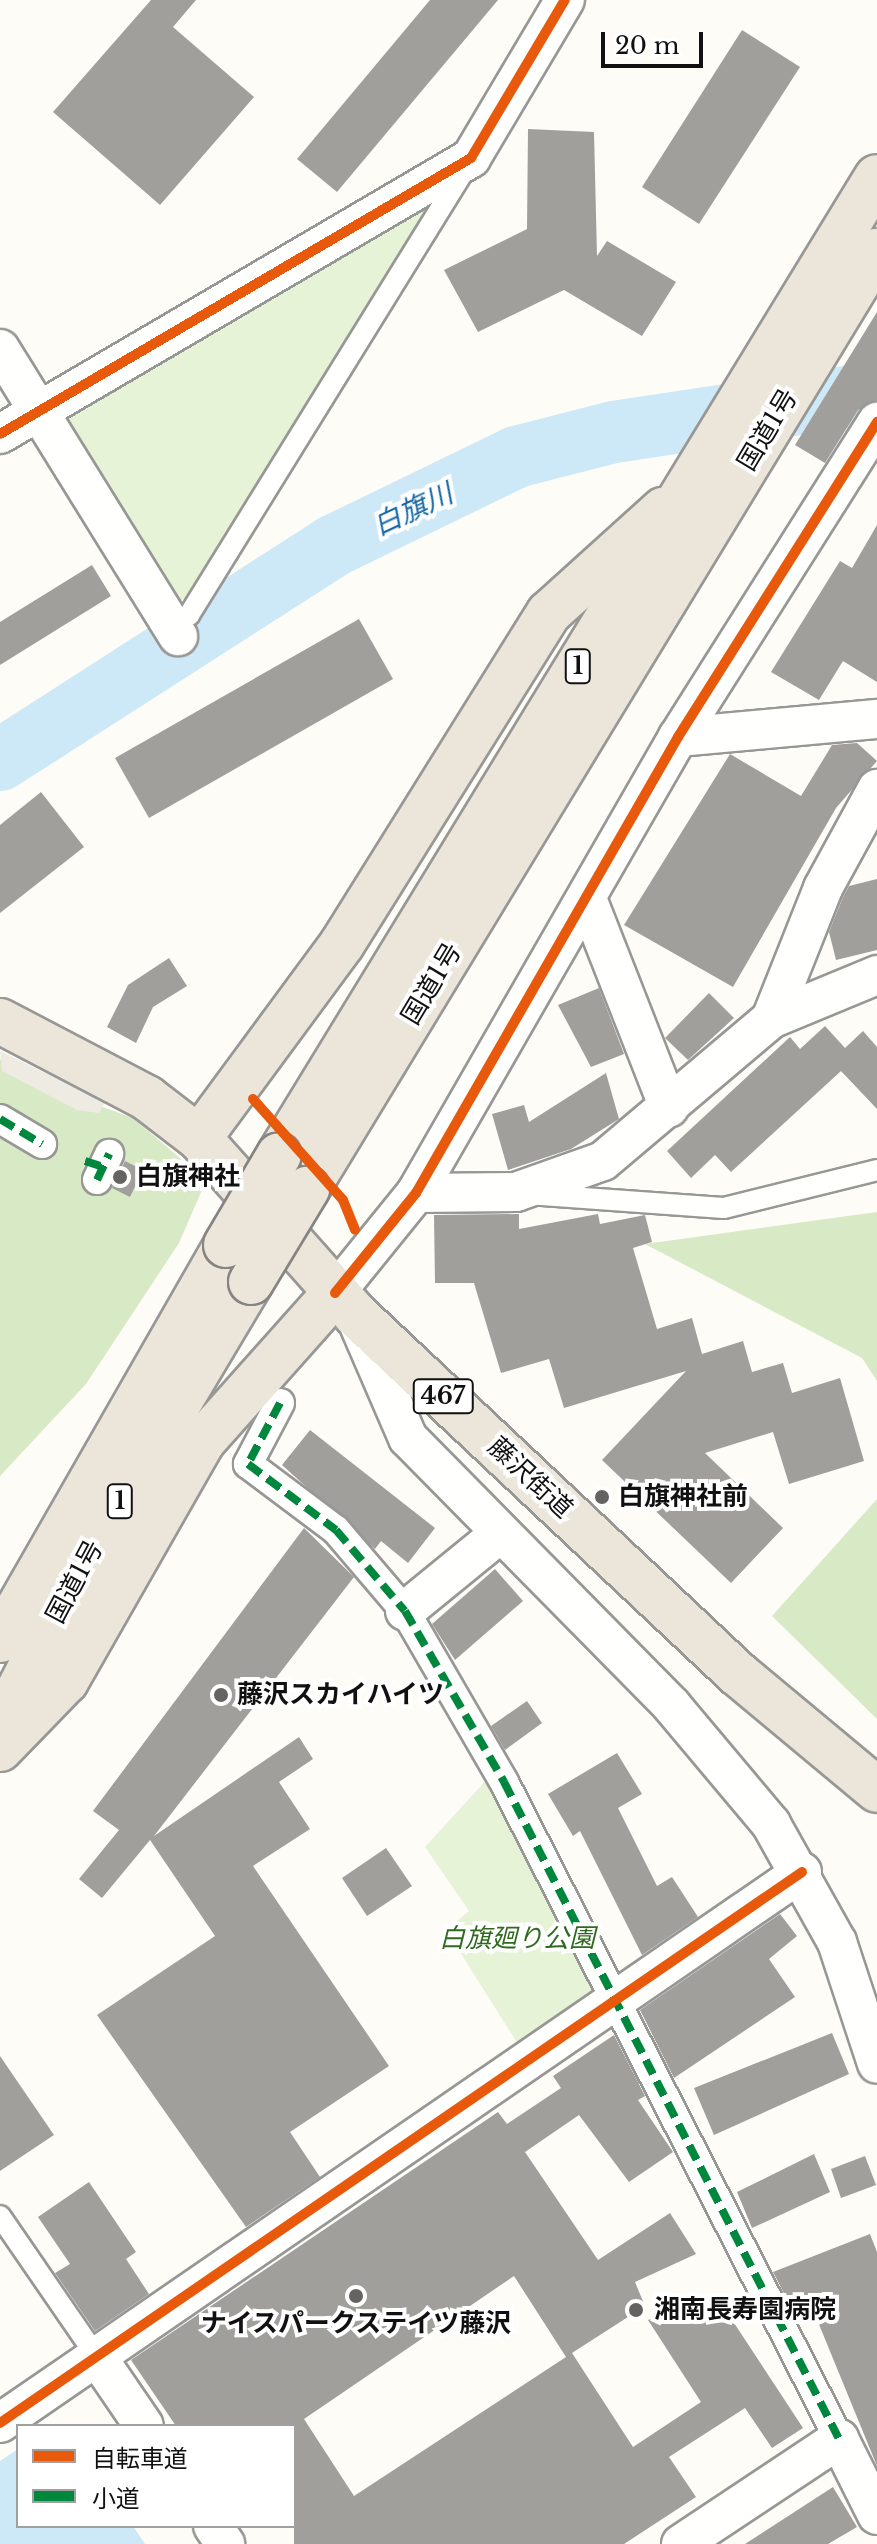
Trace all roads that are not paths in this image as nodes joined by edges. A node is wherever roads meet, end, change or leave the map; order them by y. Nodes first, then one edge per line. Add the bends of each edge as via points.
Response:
1 (565, 0) edge
2 (471, 158) junction
3 (877, 177) edge
4 (877, 251) edge
5 (0, 349) edge
6 (41, 410) junction
7 (875, 428) edge
8 (0, 434) edge
9 (684, 494) junction
10 (175, 631) joint
11 (877, 719) edge
12 (678, 737) junction
13 (877, 789) edge
14 (588, 901) junction
15 (877, 975) edge
16 (771, 1019) junction
17 (0, 1021) edge
18 (669, 1108) junction
19 (0, 1119) edge
20 (199, 1138) junction
21 (42, 1144) dead end
22 (877, 1170) edge
23 (516, 1192) junction
24 (416, 1193) junction
25 (345, 1304) junction
26 (280, 1403) dead end
27 (497, 1536) junction
28 (405, 1611) junction
29 (0, 1640) edge
30 (0, 1726) edge
31 (0, 1749) edge
32 (877, 1790) edge
33 (802, 1872) junction
34 (615, 1999) junction
35 (877, 2064) edge
36 (0, 2216) edge
37 (97, 2357) junction
38 (0, 2423) edge
39 (143, 2424) edge
40 (839, 2439) junction
41 (877, 2515) edge
42 (681, 2544) edge

1 - 2 street
2 - 6 street
2 - 10 lane
3 - 9 highway, 国道1号 / 1
4 - 30 highway, 国道1号 / 1, bridge via 90,1552
5 - 6 street
6 - 8 street
6 - 10 street
7 - 12 street
9 - 20 highway via 610,550 549,613 342,944
9 - 29 highway, 国道1号 / 1, bridge via 279,1155
11 - 12 street
12 - 14 street
13 - 16 street via 823,888
14 - 18 street
14 - 24 street
15 - 16 street
16 - 18 street
17 - 20 highway, 藤沢街道 / 467 via 147,1098
18 - 23 street via 603,1161
19 - 21 street
20 - 25 highway, 藤沢街道 / 467
22 - 23 lane via 724,1208
23 - 24 street
24 - 25 street
25 - 27 street via 408,1438
25 - 31 highway via 203,1441 66,1681
25 - 32 highway, 藤沢街道 / 467 via 738,1674
26 - 28 street via 248,1464 336,1530
27 - 28 street
27 - 33 street via 727,1767
28 - 34 street
33 - 34 street
33 - 35 street via 837,1942
34 - 37 street
34 - 40 street
36 - 37 lane
37 - 38 street
37 - 39 street
40 - 41 street
40 - 42 street

